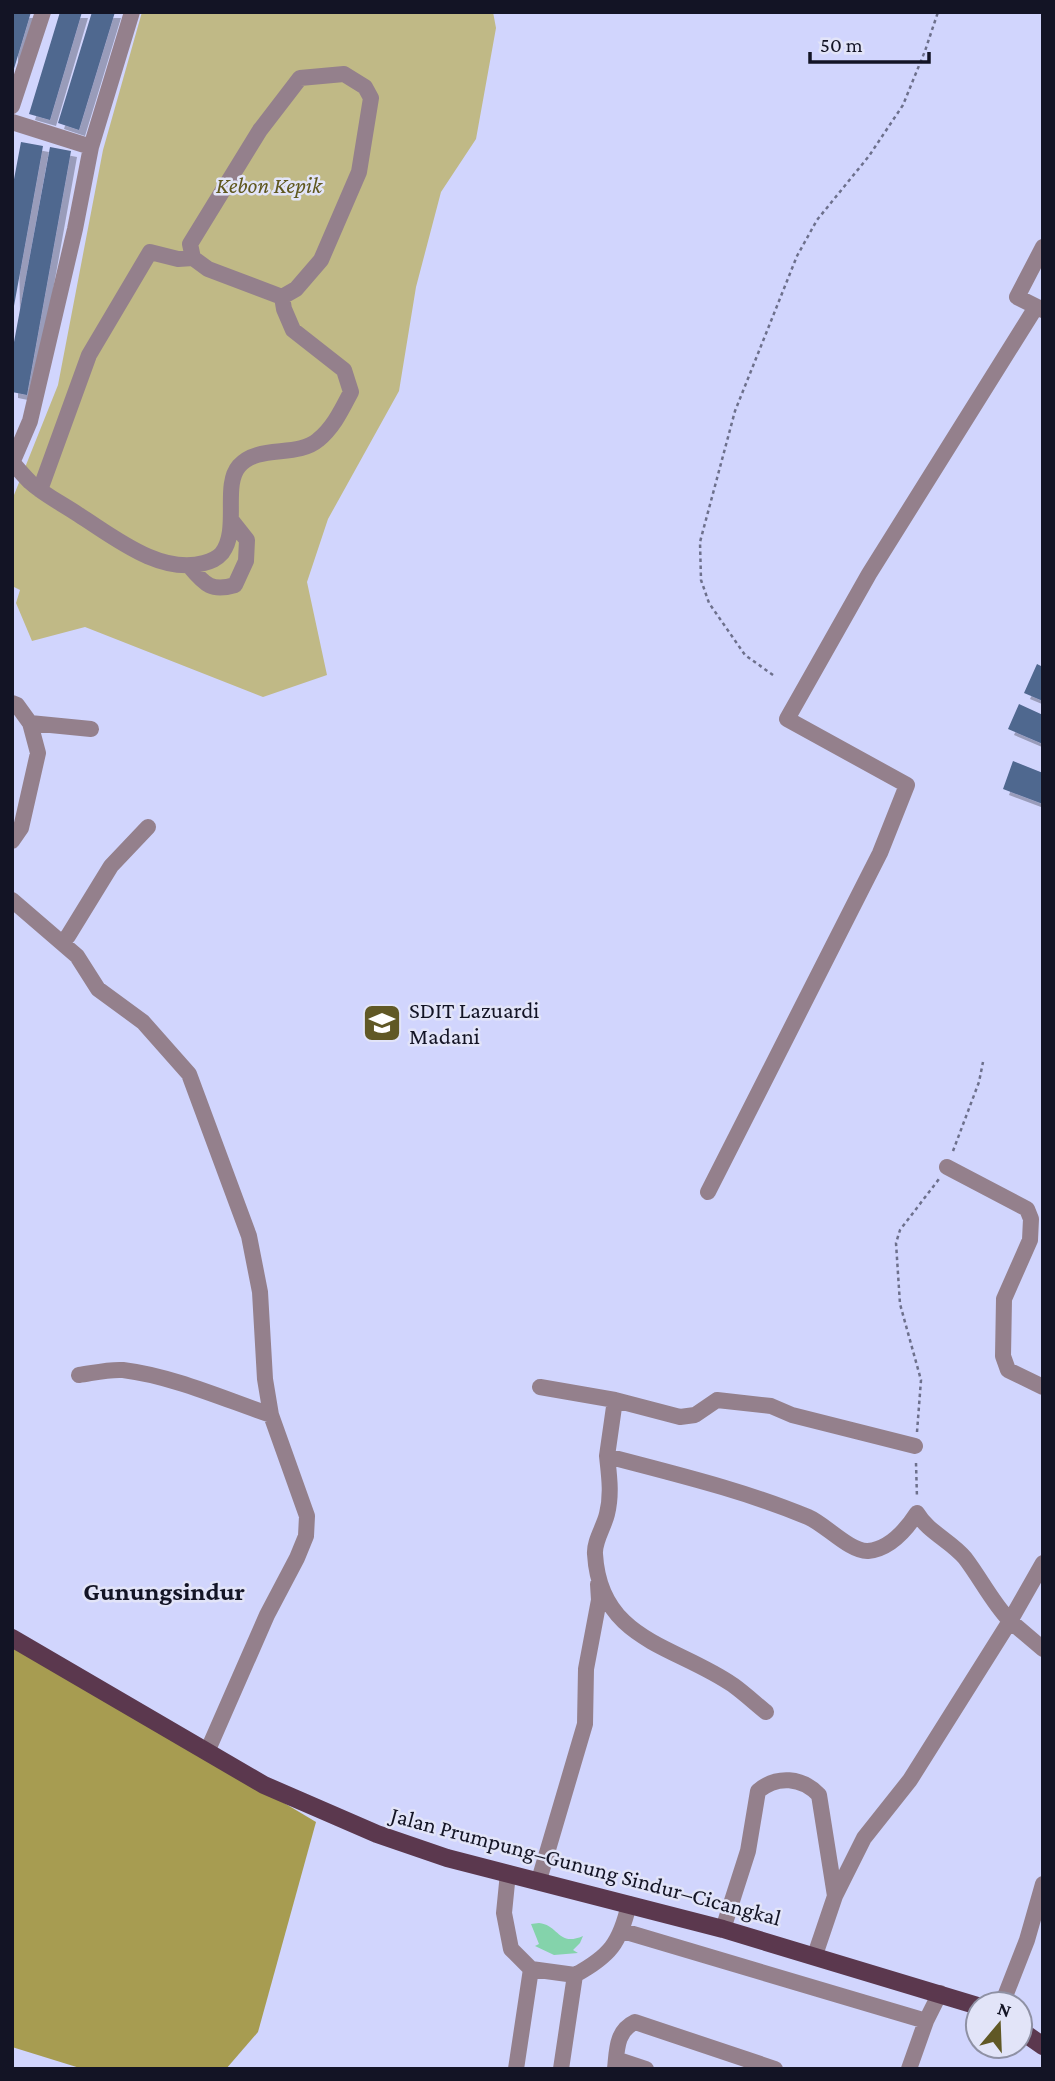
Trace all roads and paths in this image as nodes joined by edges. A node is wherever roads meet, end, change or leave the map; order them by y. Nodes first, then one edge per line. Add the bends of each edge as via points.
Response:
1 (43, 12) edge
2 (132, 12) edge
3 (938, 12) edge
4 (12, 106) edge
5 (12, 122) edge
6 (91, 147) junction
7 (1043, 247) edge
8 (193, 258) junction
9 (282, 297) junction
10 (1040, 308) edge
11 (12, 463) edge
12 (40, 490) junction
13 (232, 521) junction
14 (190, 567) junction
15 (772, 675) dead end
16 (12, 703) edge
17 (30, 723) junction
18 (91, 729) dead end
19 (148, 827) dead end
20 (12, 841) edge
21 (12, 900) edge
22 (62, 942) junction
23 (983, 1062) dead end
24 (947, 1167) junction
25 (708, 1192) dead end
26 (79, 1375) dead end
27 (540, 1387) dead end
28 (1043, 1387) edge
29 (615, 1400) junction
30 (271, 1415) junction
31 (915, 1446) junction
32 (607, 1455) junction
33 (917, 1513) junction
34 (1043, 1563) edge
35 (598, 1584) junction
36 (1010, 1621) junction
37 (12, 1638) edge
38 (1043, 1649) edge
39 (766, 1712) dead end
40 (207, 1752) junction
41 (508, 1873) junction
42 (540, 1880) junction
43 (1043, 1884) edge
44 (835, 1896) junction
45 (629, 1904) junction
46 (723, 1928) junction
47 (623, 1931) junction
48 (815, 1955) junction
49 (531, 1969) junction
50 (575, 1975) junction
51 (1007, 1990) edge
52 (940, 1993) junction
53 (964, 2001) edge
54 (926, 2021) junction
55 (616, 2064) edge
56 (757, 2066) edge
57 (516, 2069) edge
58 (561, 2069) edge
59 (646, 2069) edge
60 (775, 2069) edge
61 (909, 2069) edge

1 - 4 street
2 - 6 street
3 - 15 path via 903,105 817,220 797,256 734,411 700,542 701,580 709,603 745,655
5 - 6 street
6 - 11 street via 30,421
7 - 10 street via 1017,297
8 - 9 street
8 - 9 street via 190,244 260,130 300,78 344,74 365,87 371,98 359,172 321,260 296,289
8 - 12 street via 150,251 89,355
9 - 13 street via 293,330 344,370 351,392 337,419 317,442 256,455 240,465 232,478
10 - 25 street via 869,573 787,719 907,785 880,853
11 - 12 street
12 - 14 street via 130,547
13 - 14 street via 223,552 214,560
13 - 14 street via 247,540 246,561 235,585 222,589 204,584
16 - 17 street
17 - 18 street
17 - 20 street via 38,753 21,828
19 - 22 street via 111,866
21 - 22 street
22 - 30 street via 98,989 143,1022 188,1074 248,1236 260,1292
23 - 24 path
24 - 28 street via 1027,1209 1030,1241 1004,1299 1003,1356 1008,1370
24 - 31 path via 900,1230 896,1243 900,1304 921,1380
26 - 30 street via 120,1370 135,1373
27 - 29 street
29 - 31 street via 680,1417 695,1415 717,1401 771,1406
29 - 32 street
30 - 40 street via 307,1516 306,1536
31 - 33 path
32 - 33 street via 771,1502 813,1519 858,1550 887,1545
32 - 35 street via 611,1491 594,1550
33 - 36 street via 966,1559
34 - 36 street
35 - 39 street via 621,1619 641,1637 732,1685
35 - 42 street via 586,1669 585,1724
36 - 38 street
36 - 44 street via 910,1780 864,1838
37 - 40 main road, Jalan Prumpung–Gunung Sindur–Cicangkal
40 - 41 main road, Jalan Prumpung–Gunung Sindur–Cicangkal via 264,1785 377,1834
41 - 42 main road, Jalan Prumpung–Gunung Sindur–Cicangkal
41 - 49 street via 504,1913 511,1949
42 - 45 main road, Jalan Prumpung–Gunung Sindur–Cicangkal
43 - 51 street
44 - 46 street via 819,1795 811,1787 787,1779 767,1783 758,1791 748,1851
44 - 48 street
45 - 46 main road, Jalan Prumpung–Gunung Sindur–Cicangkal
45 - 47 street
46 - 48 main road, Jalan Prumpung–Gunung Sindur–Cicangkal
47 - 50 street via 600,1961
47 - 54 street
48 - 52 main road, Jalan Prumpung–Gunung Sindur–Cicangkal
49 - 50 street
49 - 57 street
50 - 58 street
52 - 53 main road, Jalan Prumpung–Gunung Sindur–Cicangkal
52 - 54 street
54 - 61 street
55 - 56 street via 618,2039 625,2026 635,2022
55 - 59 street
56 - 60 street

